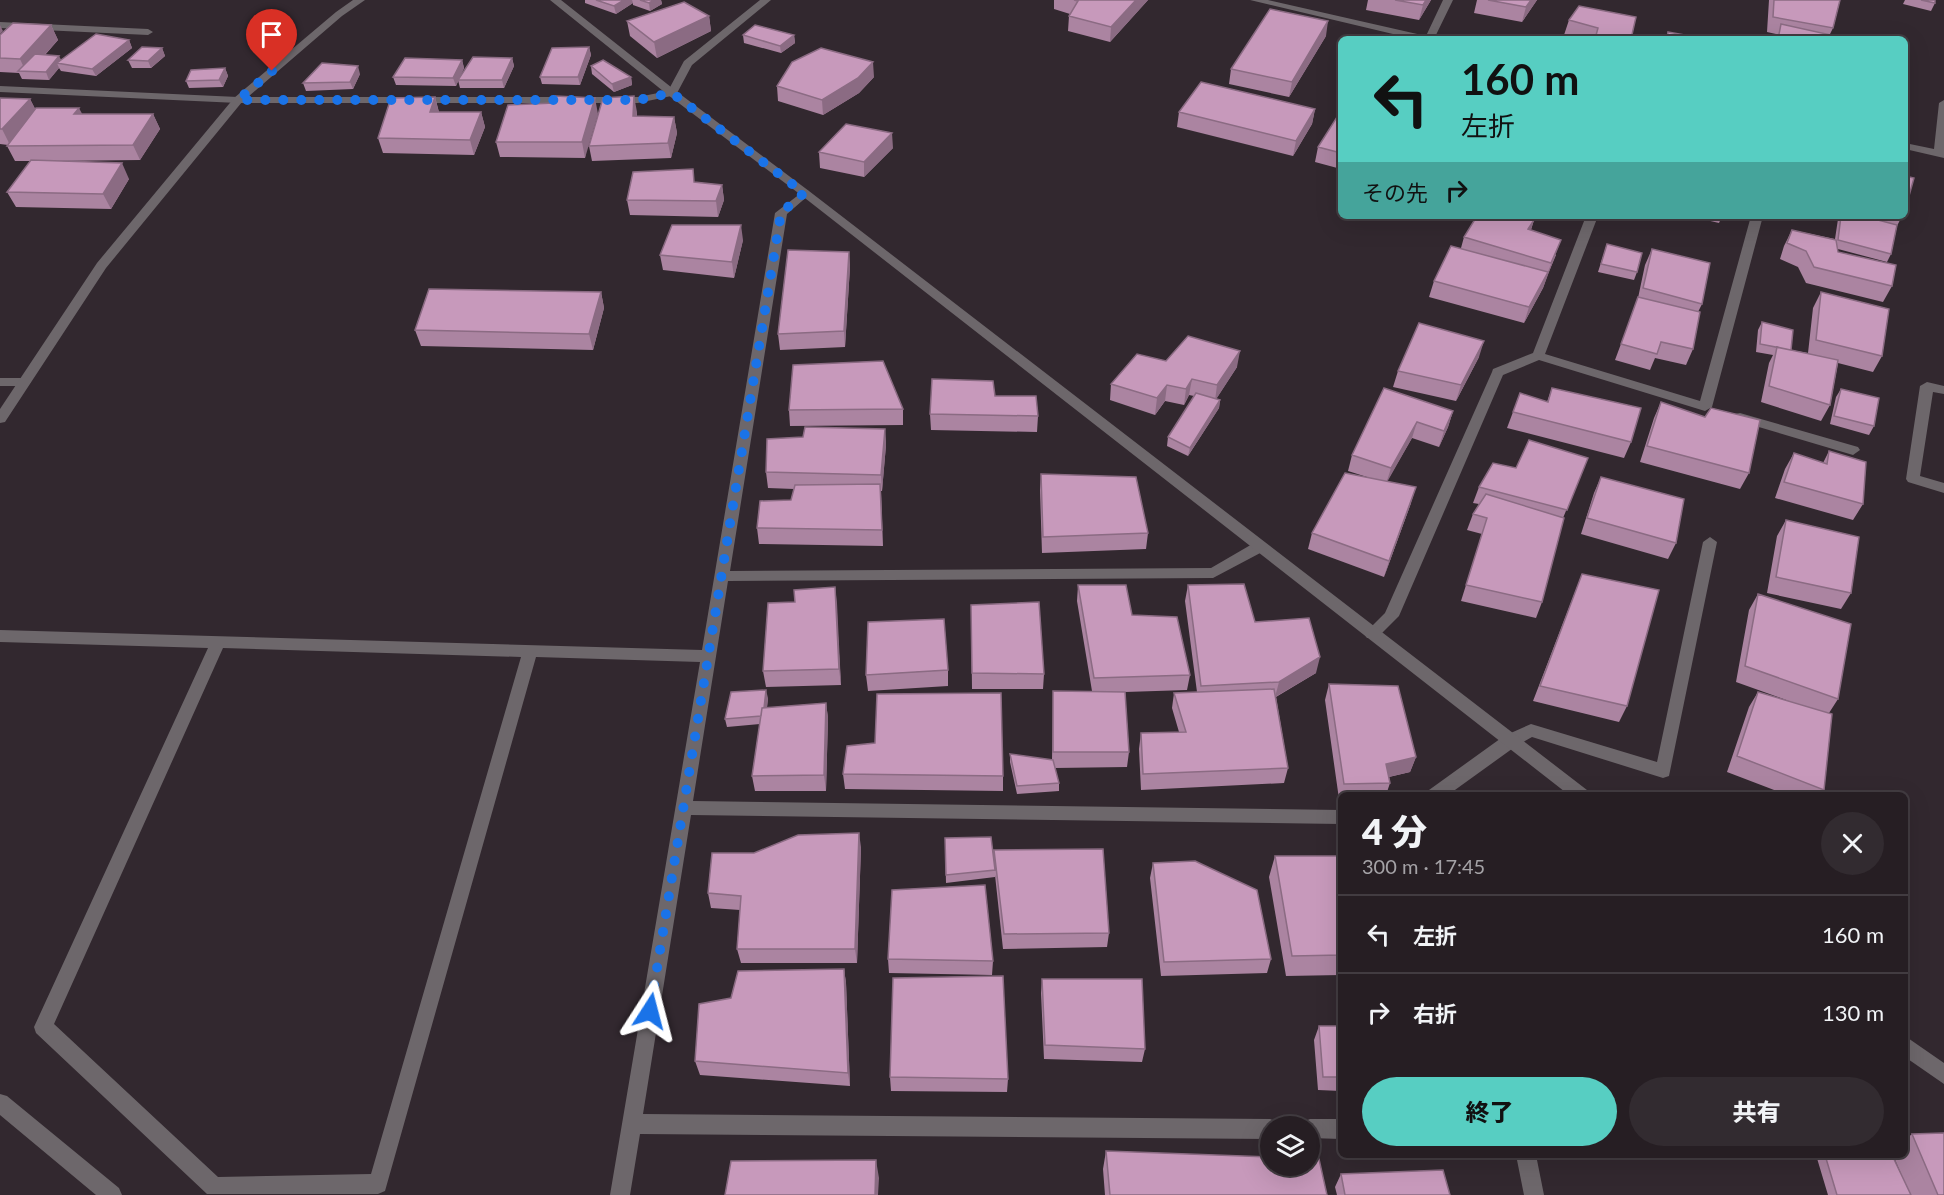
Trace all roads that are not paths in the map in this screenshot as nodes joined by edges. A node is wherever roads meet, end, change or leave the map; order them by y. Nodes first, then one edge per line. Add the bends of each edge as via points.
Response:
1 (360, 0) edge
2 (555, 0) edge
3 (765, 0) edge
4 (1255, 0) edge
5 (1448, 0) edge
6 (0, 25) edge
7 (148, 33) dead end
8 (1415, 36) edge
9 (1430, 36) edge
10 (0, 89) edge
11 (672, 93) junction
12 (238, 100) junction
13 (1944, 103) edge
14 (1908, 147) edge
15 (1941, 154) edge
16 (804, 193) junction
17 (1591, 219) edge
18 (1756, 219) edge
19 (1538, 356) junction
20 (0, 382) edge
21 (24, 382) junction
22 (1944, 390) edge
23 (1717, 410) junction
24 (0, 419) edge
25 (1853, 450) dead end
26 (1944, 488) edge
27 (1710, 542) dead end
28 (1259, 547) junction
29 (723, 576) junction
30 (1372, 634) junction
31 (0, 636) edge
32 (218, 643) junction
33 (530, 651) junction
34 (709, 656) junction
35 (1510, 741) junction
36 (1439, 792) edge
37 (1577, 792) edge
38 (682, 808) junction
39 (1338, 817) edge
40 (1908, 1047) edge
41 (1944, 1075) edge
42 (0, 1103) edge
43 (632, 1124) junction
44 (1260, 1129) edge
45 (1320, 1129) edge
46 (1338, 1130) edge
47 (1527, 1158) edge
48 (112, 1195) edge
49 (620, 1195) edge
50 (1534, 1195) edge

1 - 12 street
2 - 11 street
3 - 11 street via 688,63
4 - 8 street
5 - 9 street
6 - 7 street
10 - 12 street
11 - 12 street via 638,100
11 - 16 street
12 - 21 street via 101,266
13 - 15 street
14 - 15 street
16 - 28 street
16 - 29 street via 781,213
17 - 19 street
18 - 23 street
19 - 23 street
19 - 30 street via 1498,372 1391,616
20 - 21 street
21 - 24 street
22 - 26 street via 1927,386 1914,479
23 - 25 street
27 - 35 street via 1663,771 1531,730
28 - 29 street via 1213,573
28 - 30 street
29 - 34 street
30 - 35 street
31 - 32 street
32 - 33 street
32 - 33 street via 43,1027 214,1187 378,1184
33 - 34 street
34 - 38 street
35 - 36 street
35 - 37 street
38 - 39 street
38 - 43 street
40 - 41 street
42 - 48 street
43 - 44 street
43 - 49 street
45 - 46 street
47 - 50 street

